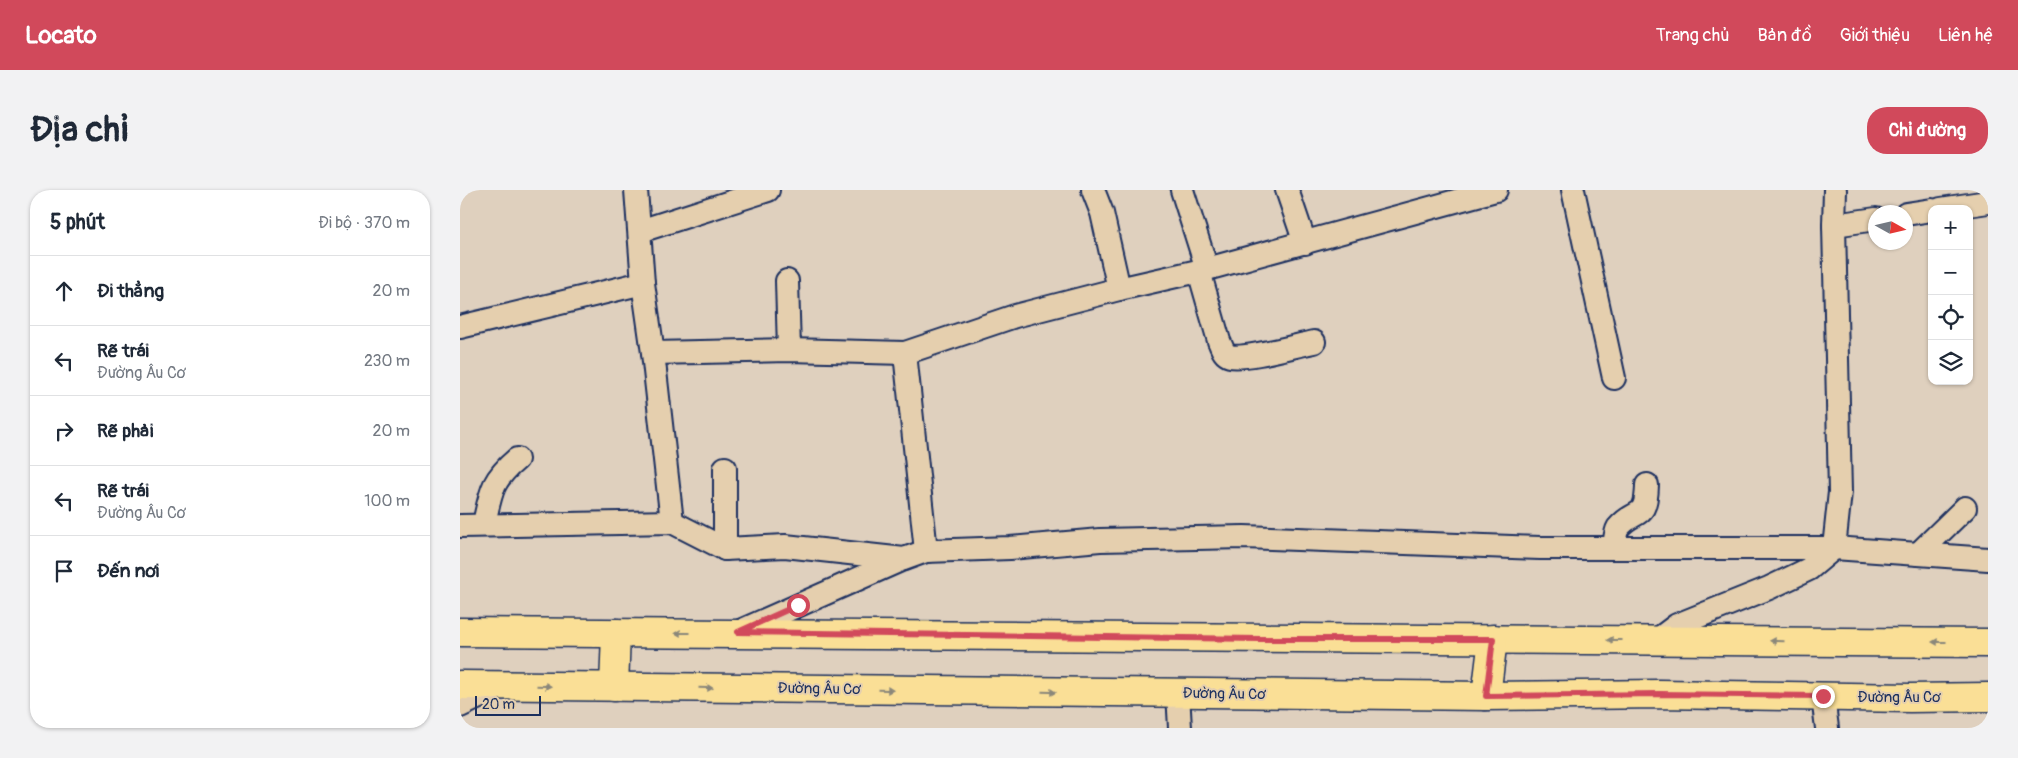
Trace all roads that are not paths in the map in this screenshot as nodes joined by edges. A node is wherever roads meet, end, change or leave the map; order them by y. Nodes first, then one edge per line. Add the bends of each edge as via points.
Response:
1 (636, 190) edge
2 (768, 190) edge
3 (1093, 190) edge
4 (1182, 190) edge
5 (1287, 190) edge
6 (1496, 190) edge
7 (1573, 190) edge
8 (1835, 190) edge
9 (1988, 202) edge
10 (1968, 205) edge
11 (1928, 211) edge
12 (1913, 213) edge
13 (1868, 220) edge
14 (1834, 225) junction
15 (640, 230) junction
16 (1305, 243) junction
17 (1203, 270) junction
18 (787, 281) dead end
19 (643, 283) junction
20 (1119, 289) junction
21 (460, 327) edge
22 (1314, 342) dead end
23 (789, 350) junction
24 (653, 353) junction
25 (905, 353) junction
26 (1614, 378) dead end
27 (517, 459) dead end
28 (725, 468) dead end
29 (1647, 485) dead end
30 (1966, 508) dead end
31 (672, 522) junction
32 (484, 524) junction
33 (460, 526) edge
34 (1614, 548) junction
35 (1834, 548) junction
36 (726, 549) junction
37 (926, 551) junction
38 (1918, 554) junction
39 (904, 559) junction
40 (1988, 559) edge
41 (460, 632) edge
42 (738, 632) junction
43 (616, 633) junction
44 (1493, 639) junction
45 (1657, 640) junction
46 (1988, 643) edge
47 (460, 685) edge
48 (503, 686) junction
49 (614, 687) junction
50 (1178, 693) junction
51 (1486, 696) junction
52 (1823, 696) junction
53 (1988, 697) edge
54 (460, 706) edge
55 (1180, 728) edge
56 (1827, 728) edge

1 - 15 street
2 - 15 street
3 - 20 street via 1102,213
4 - 17 street
5 - 16 street
6 - 16 street
7 - 26 street
8 - 14 street
9 - 10 street
11 - 12 street
13 - 14 street
14 - 35 street via 1840,492
15 - 19 street
16 - 17 street
17 - 20 street
17 - 22 street via 1219,341 1228,356 1251,355
18 - 23 street
19 - 21 street
19 - 24 street
20 - 25 street via 1016,316
23 - 24 street
23 - 25 street
24 - 31 street
25 - 37 street
27 - 32 street via 502,472 491,492
28 - 36 street
29 - 34 street via 1647,502 1640,514 1617,530
30 - 38 street
31 - 32 street
31 - 36 street
32 - 33 street
34 - 35 street
34 - 37 street via 1244,538 1100,540
35 - 38 street
35 - 45 street via 1809,569 1677,625
36 - 39 street via 785,546
37 - 39 street
38 - 40 street
39 - 42 street
41 - 43 main road
42 -> 43 main road
42 - 44 main road
43 - 49 main road
45 -> 44 main road
44 - 51 main road
46 -> 45 main road
47 - 48 main road, Đường Âu Cơ
48 -> 49 main road, Đường Âu Cơ
48 - 54 street
49 -> 50 main road, Đường Âu Cơ
50 - 51 main road, Đường Âu Cơ
50 - 55 street
51 - 52 main road, Đường Âu Cơ
52 - 53 main road, Đường Âu Cơ
52 - 56 street

